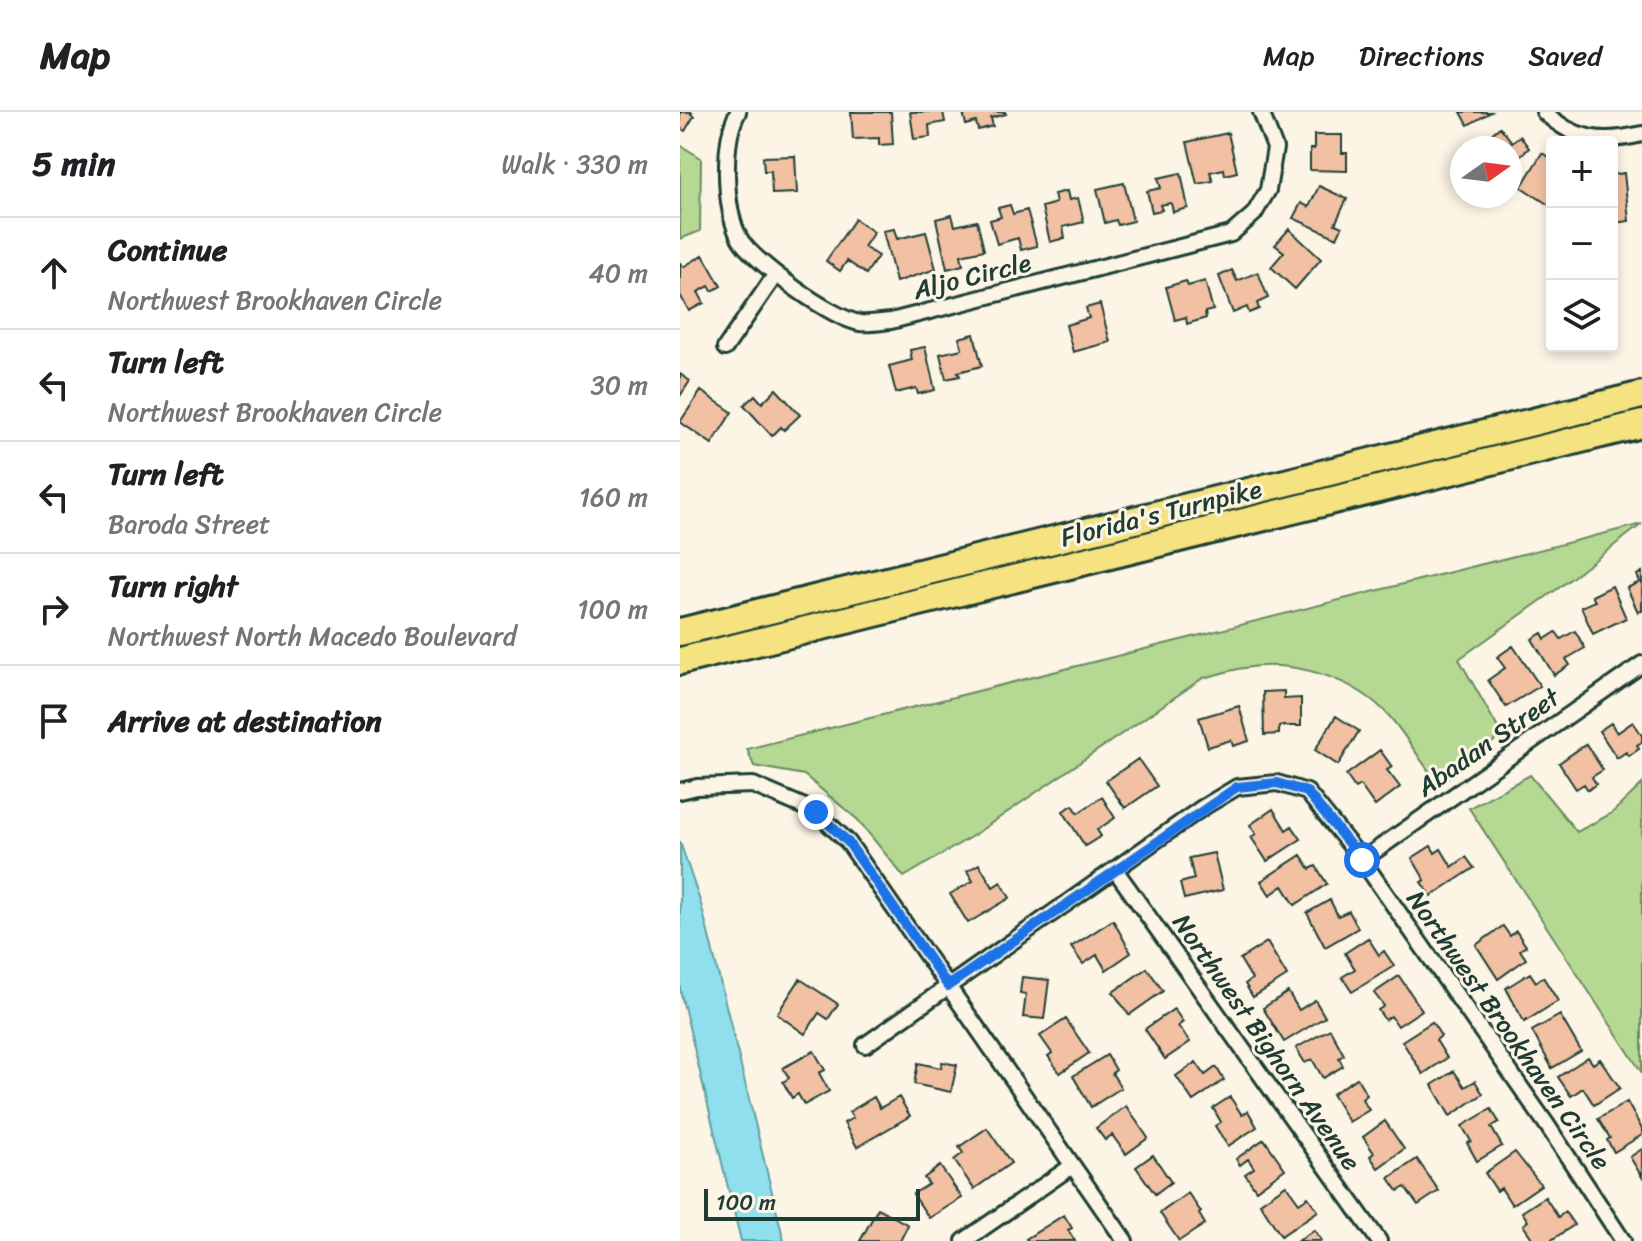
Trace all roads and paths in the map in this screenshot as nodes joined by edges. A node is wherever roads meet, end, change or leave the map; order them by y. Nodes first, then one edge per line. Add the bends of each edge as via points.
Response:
1 (738, 112) edge
2 (1261, 112) edge
3 (1544, 112) edge
4 (1642, 134) edge
5 (776, 274) junction
6 (725, 348) dead end
7 (1642, 395) edge
8 (1642, 424) edge
9 (680, 632) edge
10 (680, 661) edge
11 (1642, 664) edge
12 (680, 791) edge
13 (1362, 860) junction
14 (1116, 871) junction
15 (948, 986) junction
16 (865, 1045) dead end
17 (1072, 1166) junction
18 (964, 1241) edge
19 (1125, 1241) edge
20 (1379, 1241) edge
21 (1623, 1241) edge

1 - 5 street, Aljo Circle via 728,148 730,216 741,242
2 - 5 street, Aljo Circle via 1275,148 1268,190 1254,214 1231,234 891,321 860,323 836,315
3 - 4 street via 1561,128 1584,138
5 - 6 street
7 - 9 highway, Florida's Turnpike
8 - 10 highway, Florida's Turnpike
11 - 13 street, Abadan Street
12 - 15 street via 753,785 816,812 848,842
13 - 14 street, Northwest Brookhaven Circle via 1307,792 1277,783 1237,787
13 - 21 street, Northwest Brookhaven Circle
14 - 15 street
14 - 20 street, Northwest Bighorn Avenue
15 - 16 street
15 - 17 street
17 - 18 street
17 - 19 street

